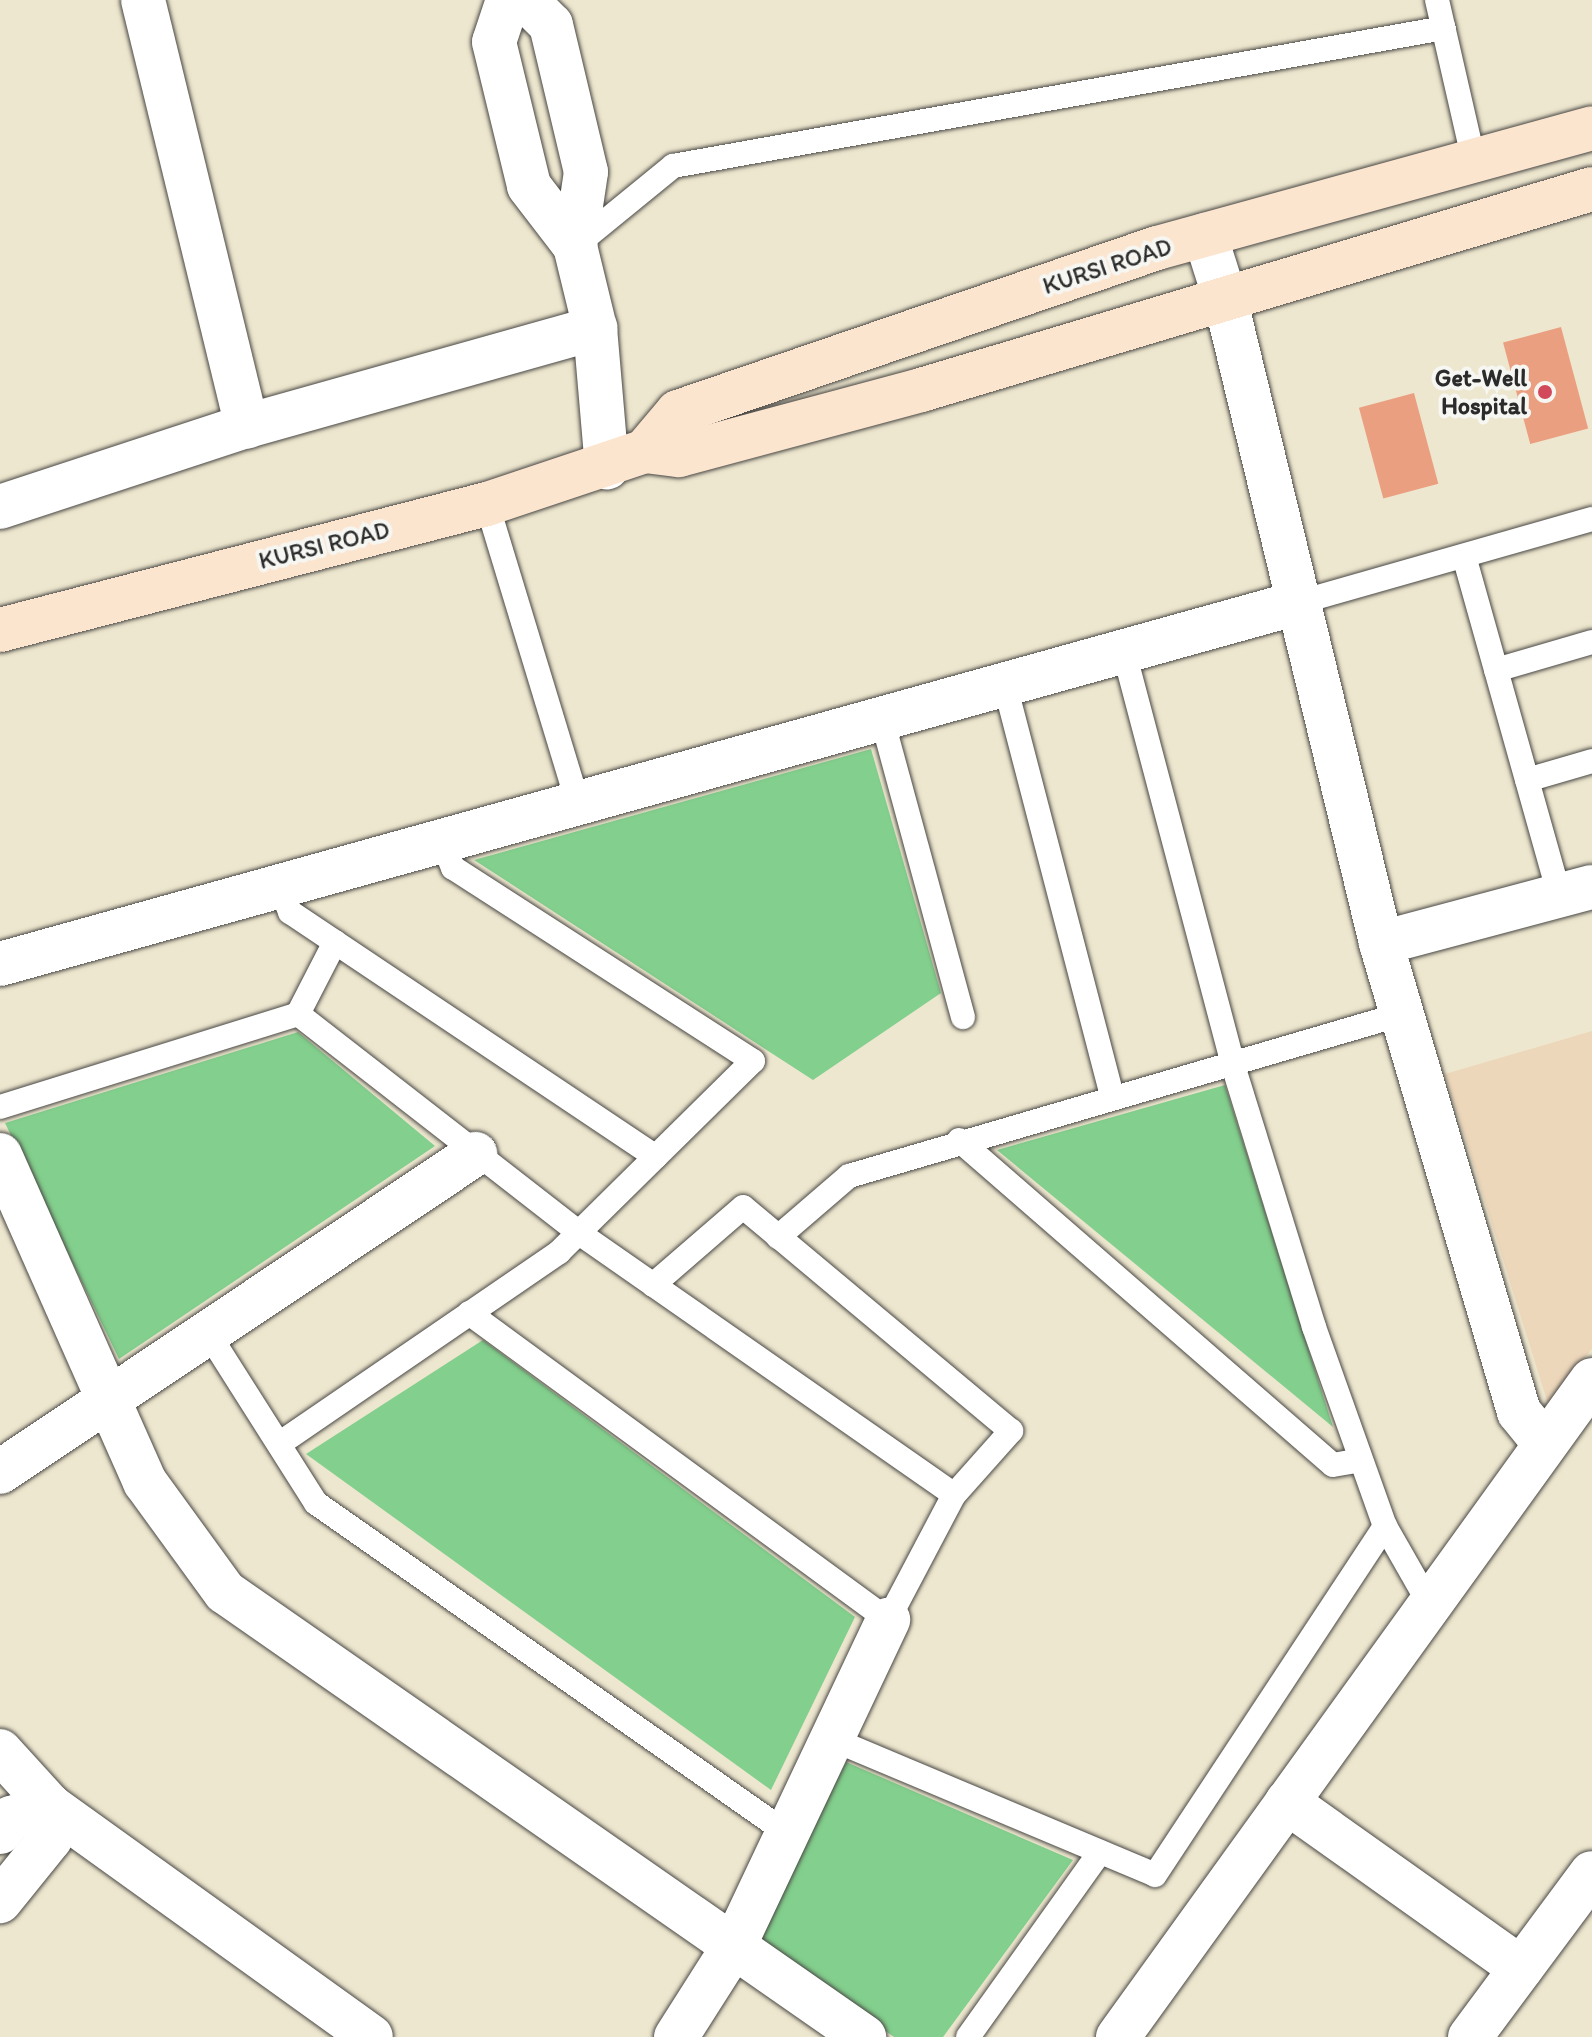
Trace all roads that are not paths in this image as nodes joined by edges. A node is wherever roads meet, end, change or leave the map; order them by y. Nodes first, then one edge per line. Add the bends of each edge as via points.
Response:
1 (143, 0) edge
2 (508, 0) edge
3 (526, 0) edge
4 (1437, 0) edge
5 (1444, 28) junction
6 (1592, 128) edge
7 (1474, 161) junction
8 (1592, 189) edge
9 (1205, 235) junction
10 (575, 246) junction
11 (1225, 298) junction
12 (595, 328) junction
13 (247, 426) junction
14 (626, 459) junction
15 (487, 504) junction
16 (0, 507) edge
17 (1592, 519) edge
18 (1464, 556) junction
19 (1297, 603) junction
20 (0, 630) edge
21 (1592, 642) edge
22 (1124, 652) junction
23 (1496, 670) junction
24 (1005, 685) junction
25 (882, 719) junction
26 (1592, 761) edge
27 (1527, 780) junction
28 (578, 804) junction
29 (442, 841) junction
30 (280, 886) junction
31 (1576, 891) edge
32 (335, 942) junction
33 (1381, 943) junction
34 (0, 964) edge
35 (298, 1014) junction
36 (1402, 1014) junction
37 (963, 1017) dead end
38 (1232, 1062) junction
39 (1112, 1096) junction
40 (0, 1107) edge
41 (959, 1140) junction
42 (475, 1154) junction
43 (0, 1155) edge
44 (656, 1157) junction
45 (579, 1233) junction
46 (778, 1237) junction
47 (653, 1285) junction
48 (469, 1313) junction
49 (208, 1333) junction
50 (1592, 1380) edge
51 (108, 1399) junction
52 (1544, 1443) junction
53 (279, 1444) junction
54 (1361, 1460) junction
55 (0, 1472) edge
56 (954, 1495) junction
57 (1385, 1526) junction
58 (1429, 1603) junction
59 (888, 1620) junction
60 (832, 1739) junction
61 (0, 1751) edge
62 (1287, 1802) junction
63 (50, 1806) junction
64 (0, 1832) edge
65 (787, 1833) junction
66 (1100, 1852) junction
67 (1592, 1873) edge
68 (0, 1901) edge
69 (734, 1946) junction
70 (1521, 1968) junction
71 (371, 2037) edge
72 (676, 2037) edge
73 (864, 2037) edge
74 (968, 2037) edge
75 (1118, 2037) edge
76 (1470, 2037) edge

1 - 13 street
2 - 10 street via 494,42 529,186
3 - 10 street via 551,25 586,172
4 - 5 lane
5 - 7 lane
5 - 10 lane via 673,166
6 - 7 main road, KURSI ROAD
7 - 9 main road, KURSI ROAD
8 - 11 main road, KURSI ROAD
9 - 11 street
9 - 14 main road, KURSI ROAD via 678,412
10 - 12 street
11 - 14 main road, KURSI ROAD via 921,390 679,455
11 - 19 street
12 - 13 street
12 - 14 street
13 - 16 street
14 - 15 main road, KURSI ROAD
15 - 20 main road, KURSI ROAD
15 - 28 lane
17 - 18 lane
18 - 19 lane
18 - 23 lane
19 - 22 street
19 - 33 street
21 - 23 lane
22 - 24 street
22 - 38 lane
23 - 27 lane
24 - 25 street
24 - 39 lane
25 - 28 street
25 - 37 lane
26 - 27 lane
27 - 31 lane
28 - 29 street
29 - 30 street
29 - 44 lane via 453,868 753,1061
30 - 32 lane via 290,912
30 - 34 street
31 - 33 street
32 - 35 lane
32 - 44 lane
33 - 36 street
35 - 40 lane
35 - 42 lane
36 - 38 lane
36 - 52 street via 1519,1412
38 - 39 lane
38 - 54 lane
39 - 41 lane
41 - 46 lane via 849,1176
41 - 54 lane via 1333,1465
42 - 45 lane
42 - 49 street
43 - 51 street
44 - 45 lane
45 - 47 lane
45 - 48 lane
46 - 47 lane via 743,1207
46 - 56 lane via 1011,1431
47 - 56 lane
48 - 53 lane
48 - 59 lane
49 - 51 street
49 - 53 lane
50 - 52 street
51 - 55 street
51 - 69 street via 145,1482 225,1592
52 - 58 street
53 - 65 lane via 316,1503
54 - 57 lane
56 - 59 lane
57 - 58 lane
57 - 66 lane via 1155,1875
58 - 62 street
59 - 60 street
60 - 65 street
60 - 66 lane
61 - 63 street
62 - 70 street
62 - 75 street
63 - 64 street via 11,1818
63 - 68 street via 50,1839
63 - 71 street
65 - 69 street
66 - 74 lane
67 - 70 street
69 - 72 street
69 - 73 street
70 - 76 street

